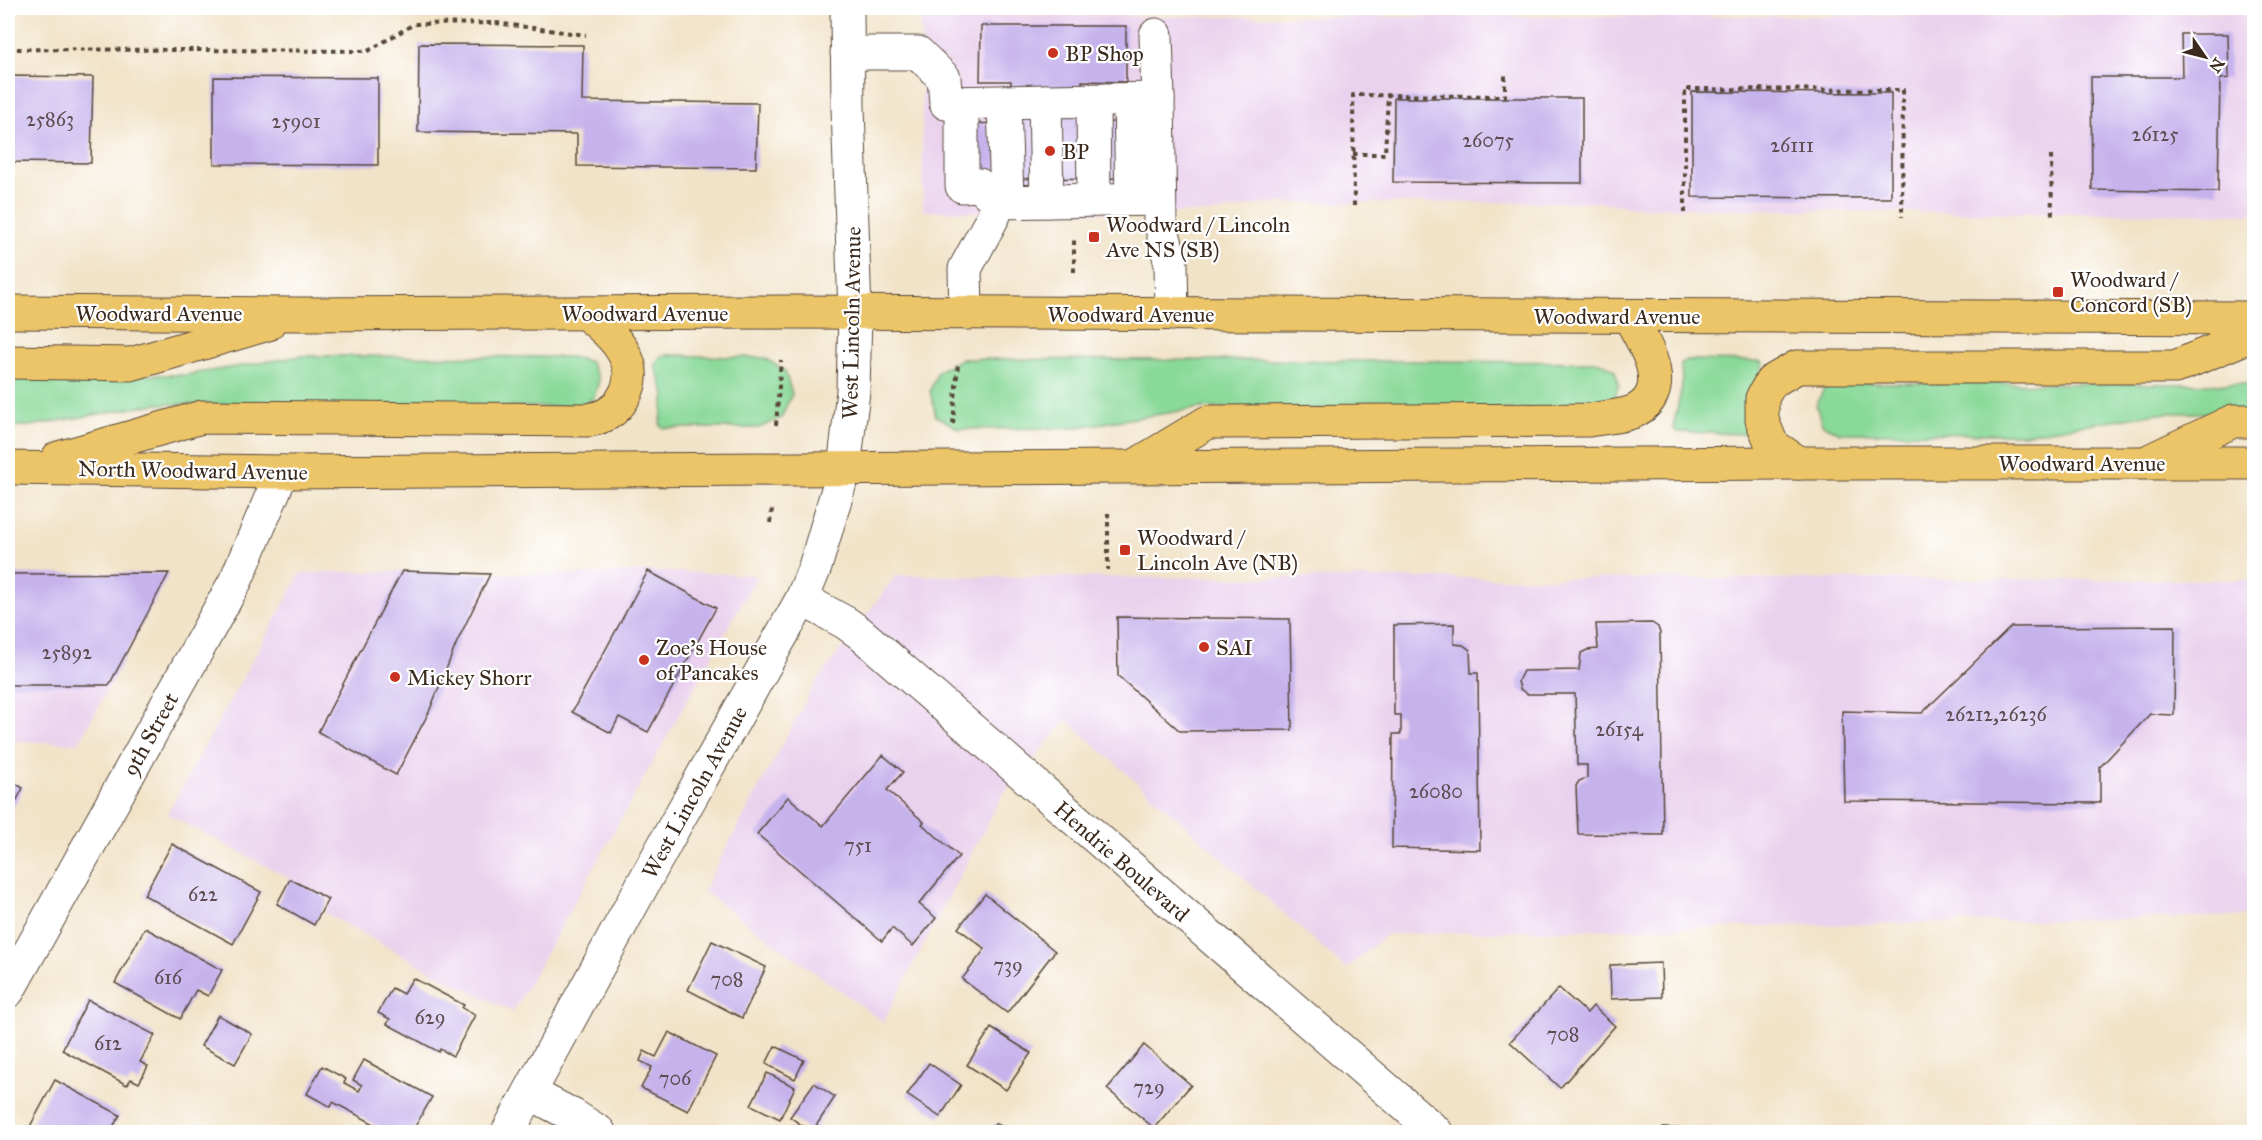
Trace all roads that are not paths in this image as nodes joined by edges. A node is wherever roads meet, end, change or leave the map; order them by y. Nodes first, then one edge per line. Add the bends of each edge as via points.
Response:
1 (848, 8) edge
2 (1156, 35) dead end
3 (847, 53) junction
4 (1144, 100) junction
5 (1045, 101) junction
6 (1093, 101) junction
7 (1004, 102) junction
8 (954, 103) junction
9 (1146, 199) junction
10 (1094, 200) junction
11 (1047, 201) junction
12 (1003, 202) junction
13 (8, 312) edge
14 (855, 313) junction
15 (966, 313) junction
16 (301, 314) junction
17 (585, 314) junction
18 (1172, 314) junction
19 (1629, 316) junction
20 (2254, 318) edge
21 (2254, 334) edge
22 (8, 362) edge
23 (2254, 422) edge
24 (1798, 463) junction
25 (2144, 463) junction
26 (2254, 463) edge
27 (1134, 467) junction
28 (16, 468) edge
29 (844, 469) junction
30 (361, 471) joint
31 (282, 472) junction
32 (802, 598) junction
33 (8, 991) edge
34 (530, 1093) junction
35 (508, 1132) edge
36 (599, 1132) edge
37 (1436, 1132) edge

1 - 3 street, West Lincoln Avenue
2 - 4 street
3 - 8 street via 918,53 944,78
3 - 14 street, West Lincoln Avenue
4 - 6 street
4 - 9 street
5 - 6 street
5 - 7 street
5 - 11 street
6 - 10 street
7 - 8 street
7 - 12 street
8 - 12 street via 948,186 979,185
9 - 10 street
9 - 18 street via 1160,221 1171,264
10 - 11 street
11 - 12 street
12 - 15 street via 965,269
13 - 16 main road, Woodward Avenue
14 - 15 main road, Woodward Avenue
14 - 17 main road, Woodward Avenue
14 - 29 street, West Lincoln Avenue via 853,392
15 - 18 main road, Woodward Avenue
16 - 17 main road, Woodward Avenue
16 - 22 main road via 130,364
17 - 28 main road via 619,344 630,368 627,392 611,412 600,418 202,417
18 - 19 main road, Woodward Avenue
19 - 20 main road, Woodward Avenue
19 - 27 main road via 1655,373 1651,397 1634,411 1588,420 1208,422
21 - 24 main road via 2175,367 1797,367 1771,382 1762,398 1762,420 1772,445
23 - 25 main road via 2233,421
24 - 25 main road, Woodward Avenue
24 - 27 main road, Woodward Avenue
25 - 26 main road, Woodward Avenue
27 - 29 main road, Woodward Avenue
28 - 31 main road, North Woodward Avenue
29 - 30 main road, Woodward Avenue
29 - 32 street, West Lincoln Avenue
30 - 31 main road, North Woodward Avenue
31 - 33 street, 9th Street via 236,580
32 - 34 street, West Lincoln Avenue
32 - 37 street, Hendrie Boulevard via 860,633
34 - 35 street, West Lincoln Avenue
34 - 36 street

